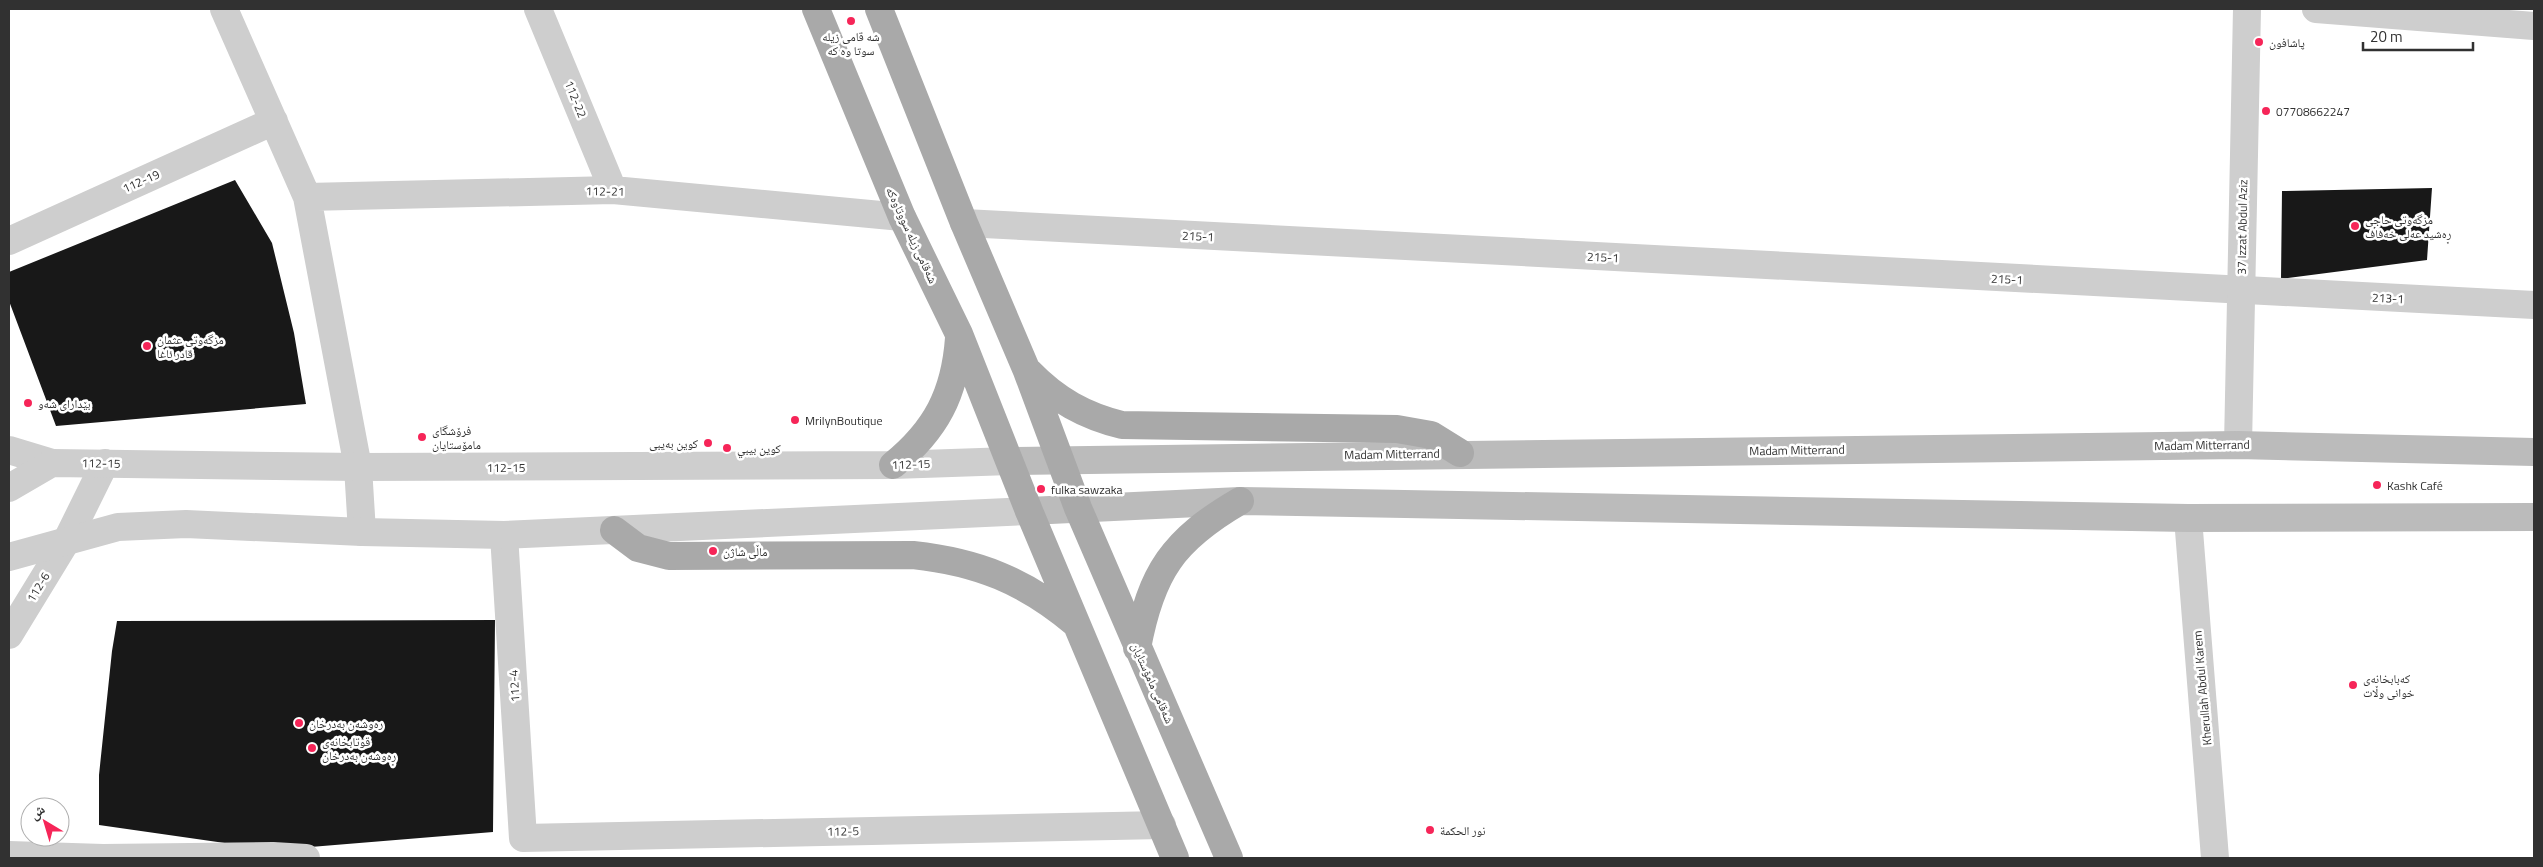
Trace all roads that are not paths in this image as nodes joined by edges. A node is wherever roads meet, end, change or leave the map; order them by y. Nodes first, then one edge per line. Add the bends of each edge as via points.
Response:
1 (224, 9) edge
2 (538, 9) edge
3 (816, 9) edge
4 (879, 9) edge
5 (2246, 9) edge
6 (2316, 9) edge
7 (2534, 26) edge
8 (274, 121) junction
9 (613, 190) junction
10 (307, 197) junction
11 (902, 217) junction
12 (964, 224) junction
13 (9, 242) edge
14 (2241, 291) junction
15 (2534, 305) edge
16 (959, 334) junction
17 (1027, 371) junction
18 (2238, 445) junction
19 (9, 450) edge
20 (2534, 452) edge
21 (1460, 453) junction
22 (1059, 460) junction
23 (1010, 461) junction
24 (52, 463) junction
25 (105, 463) junction
26 (893, 465) junction
27 (358, 467) junction
28 (9, 488) edge
29 (1240, 500) junction
30 (1078, 508) junction
31 (1029, 511) junction
32 (2534, 517) edge
33 (2188, 518) junction
34 (614, 530) junction
35 (362, 532) junction
36 (504, 535) junction
37 (67, 540) junction
38 (9, 557) edge
39 (1077, 625) junction
40 (9, 635) edge
41 (1137, 648) junction
42 (1162, 825) junction
43 (523, 838) joint
44 (9, 855) edge
45 (306, 858) edge
46 (1175, 858) edge
47 (1229, 858) edge
48 (2215, 858) edge

1 - 8 street
2 - 9 street, 112-22
3 - 11 main road, شەقامی زیلە سووتاوەکە
4 - 12 main road
5 - 14 street, 37 Izzat Abdul Aziz
6 - 7 street
8 - 10 street
8 - 13 street, 112-19
9 - 10 street, 112-21
9 - 11 street, 112-21
10 - 27 street
11 - 16 main road, شەقامی زیلە سووتاوەکە
12 - 14 street, 215-1
12 - 17 main road
14 - 15 street, 213-1
14 - 18 street, 37 Izzat Abdul Aziz
16 - 23 main road, شەقامی زیلە سووتاوەکە
16 - 26 main road via 952,384 943,408 913,449
17 - 21 main road via 1062,401 1122,426 1397,429 1431,435
17 - 22 main road
18 - 20 main road, Madam Mitterrand
18 - 21 main road, Madam Mitterrand
19 - 24 street
21 - 22 main road, Madam Mitterrand
22 - 23 main road, Madam Mitterrand
22 - 30 main road, شەقامی مامۆستایان
23 - 26 street, 112-15
23 - 31 main road, شەقامی زیلە سووتاوەکە
24 - 25 street, 112-15
24 - 28 street
25 - 27 street, 112-15
25 - 37 street, 112-6
26 - 27 street, 112-15
27 - 35 street
29 - 30 main road
29 - 33 main road
29 - 41 main road via 1207,520 1180,545 1164,568 1144,611
30 - 31 main road
30 - 41 main road, شەقامی مامۆستایان
31 - 34 street
31 - 39 main road
32 - 33 main road
33 - 48 street, Kherullah Abdul Karem
34 - 36 street
34 - 39 main road via 638,548 669,556 913,555 940,558 993,572 1023,586
35 - 36 street
35 - 37 street via 186,524 118,527
36 - 43 street, 112-4
37 - 38 street
37 - 40 street, 112-6
39 - 42 main road
41 - 47 main road, شەقامی مامۆستایان
42 - 43 street, 112-5
42 - 46 main road
44 - 45 street

